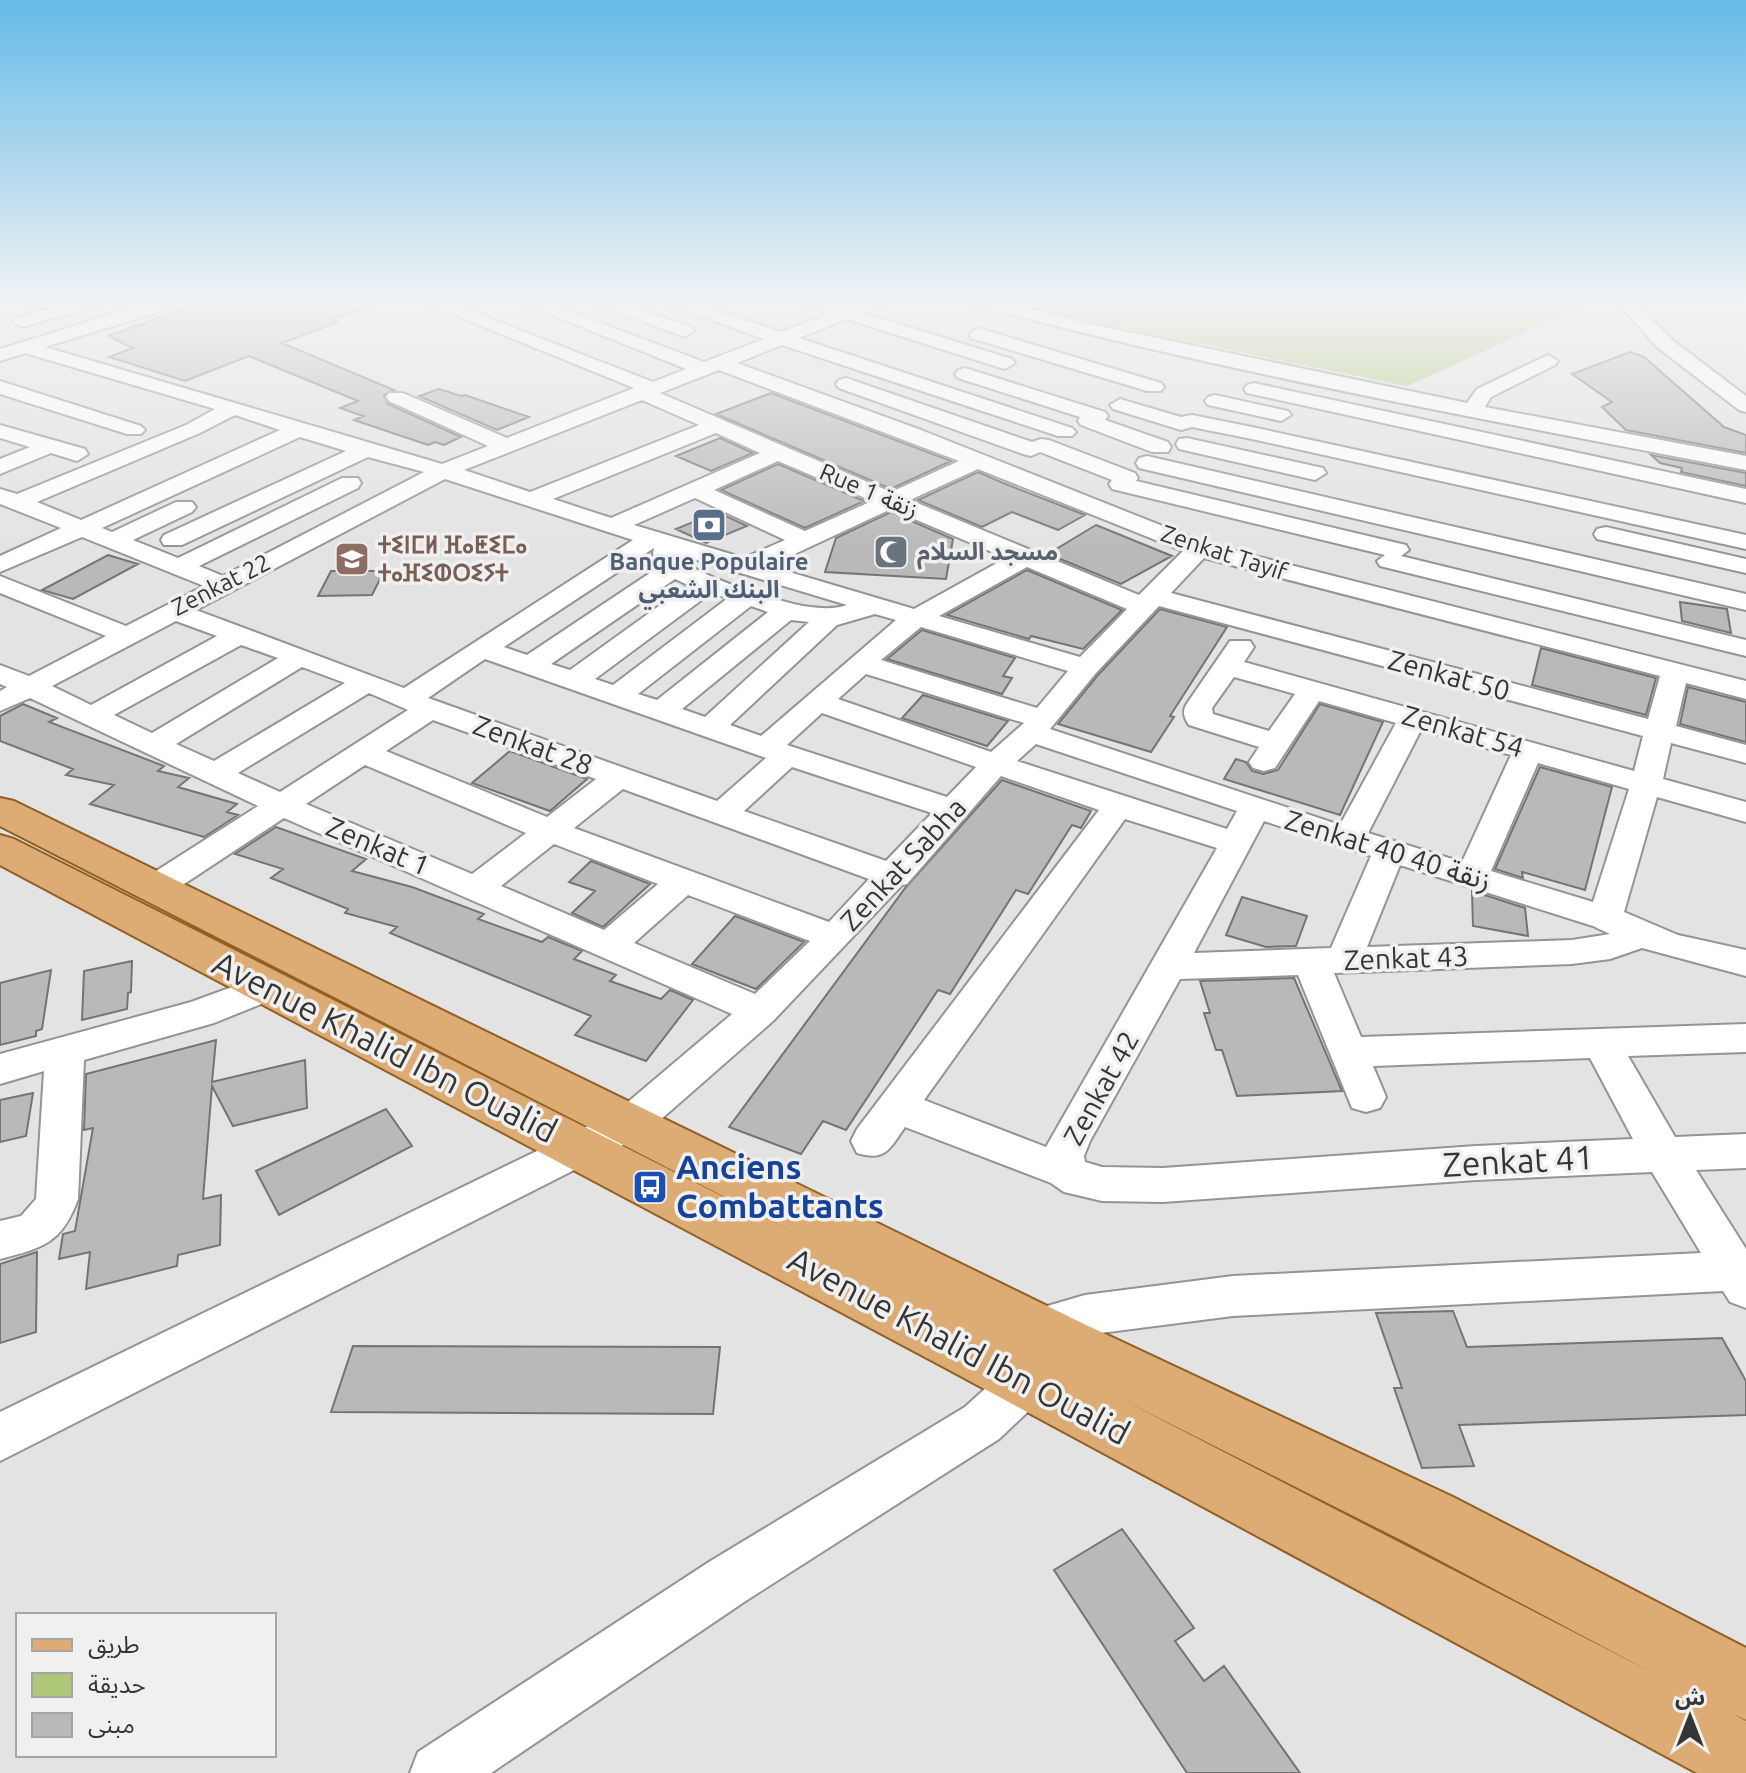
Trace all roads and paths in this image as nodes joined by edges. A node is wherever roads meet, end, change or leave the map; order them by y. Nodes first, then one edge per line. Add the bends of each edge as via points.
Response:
1 (90, 384) edge
2 (149, 384) edge
3 (633, 384) edge
4 (663, 384) edge
5 (765, 384) edge
6 (845, 384) edge
7 (876, 384) edge
8 (917, 384) edge
9 (990, 384) edge
10 (1143, 384) edge
11 (1159, 384) edge
12 (1349, 384) edge
13 (1503, 384) edge
14 (1718, 384) edge
15 (1233, 385) joint
16 (0, 387) edge
17 (1154, 387) junction
18 (646, 390) junction
19 (863, 390) junction
20 (1100, 392) dead end
21 (396, 397) dead end
22 (201, 399) junction
23 (42, 401) junction
24 (1215, 401) junction
25 (1124, 403) junction
26 (826, 404) junction
27 (1746, 406) edge
28 (174, 411) dead end
29 (1481, 412) junction
30 (238, 419) junction
31 (1093, 419) junction
32 (716, 426) junction
33 (0, 431) edge
34 (296, 431) junction
35 (1065, 432) junction
36 (1172, 439) junction
37 (167, 440) junction
38 (330, 440) junction
39 (1659, 444) junction
40 (504, 445) junction
41 (50, 446) junction
42 (1036, 447) junction
43 (1470, 447) junction
44 (92, 448) junction
45 (201, 449) dead end
46 (365, 450) junction
47 (1335, 451) junction
48 (649, 452) junction
49 (778, 453) junction
50 (121, 460) junction
51 (1746, 463) edge
52 (984, 464) junction
53 (0, 467) edge
54 (152, 471) dead end
55 (443, 471) junction
56 (1315, 473) junction
57 (1450, 475) junction
58 (694, 476) junction
59 (72, 481) junction
60 (298, 481) junction
61 (1124, 481) junction
62 (182, 482) junction
63 (102, 492) dead end
64 (213, 493) junction
65 (5, 495) edge
66 (1296, 496) junction
67 (1746, 496) edge
68 (530, 500) junction
69 (892, 500) junction
70 (1432, 502) dead end
71 (250, 503) junction
72 (1628, 504) junction
73 (1089, 505) junction
74 (289, 514) junction
75 (1746, 517) edge
76 (1415, 523) junction
77 (612, 526) junction
78 (201, 527) junction
79 (80, 528) junction
80 (331, 528) junction
81 (173, 540) dead end
82 (236, 540) junction
83 (805, 540) junction
84 (112, 541) junction
85 (1746, 542) edge
86 (1199, 549) junction
87 (665, 550) junction
88 (1393, 555) junction
89 (1024, 558) junction
90 (0, 565) edge
91 (1746, 566) edge
92 (178, 567) junction
93 (746, 567) junction
94 (1609, 568) junction
95 (0, 584) edge
96 (222, 584) junction
97 (706, 584) junction
98 (1364, 593) junction
99 (746, 597) junction
100 (1147, 601) junction
101 (1746, 602) edge
102 (875, 605) junction
103 (172, 610) junction
104 (787, 610) junction
105 (1604, 612) junction
106 (830, 617) junction
107 (918, 617) junction
108 (1255, 624) junction
109 (126, 635) junction
110 (238, 635) junction
111 (1746, 648) edge
112 (482, 649) junction
113 (1591, 651) junction
114 (301, 656) junction
115 (860, 663) junction
116 (531, 665) junction
117 (1227, 666) junction
118 (1086, 667) junction
119 (1675, 672) junction
120 (574, 681) junction
121 (367, 682) junction
122 (10, 687) edge
123 (1312, 689) junction
124 (1746, 690) edge
125 (617, 696) junction
126 (819, 702) junction
127 (418, 704) junction
128 (662, 711) junction
129 (92, 716) junction
130 (1413, 718) junction
131 (1037, 726) junction
132 (709, 729) junction
133 (1661, 731) junction
134 (155, 744) junction
135 (1528, 750) junction
136 (778, 751) junction
137 (364, 753) junction
138 (1746, 754) edge
139 (997, 762) junction
140 (216, 773) junction
141 (619, 777) junction
142 (1646, 783) junction
143 (284, 806) junction
144 (1118, 806) junction
145 (1255, 808) junction
146 (0, 810) edge
147 (954, 810) junction
148 (1746, 812) edge
149 (723, 813) junction
150 (550, 830) junction
151 (1350, 837) junction
152 (1234, 842) junction
153 (0, 848) edge
154 (1390, 850) junction
155 (895, 876) junction
156 (1472, 876) junction
157 (683, 881) junction
158 (154, 888) junction
159 (476, 888) junction
160 (1605, 918) junction
161 (1640, 935) junction
162 (835, 937) junction
163 (607, 947) junction
164 (1745, 959) edge
165 (1327, 961) junction
166 (1169, 967) junction
167 (268, 987) junction
168 (760, 1011) junction
169 (1746, 1038) edge
170 (1603, 1044) junction
171 (65, 1050) junction
172 (1350, 1052) junction
173 (0, 1069) edge
174 (1366, 1097) dead end
175 (896, 1106) junction
176 (604, 1136) junction
177 (872, 1141) dead end
178 (1746, 1151) edge
179 (1664, 1154) junction
180 (1066, 1171) junction
181 (1290, 1174) joint
182 (0, 1240) edge
183 (1741, 1280) edge
184 (1043, 1351) junction
185 (0, 1437) edge
186 (1746, 1685) edge
187 (1746, 1760) edge
188 (439, 1773) edge

1 - 23 street
2 - 22 street
3 - 18 street, Rue 1 زنقة
4 - 18 street, Zenkat 22
5 - 26 street, Zenkat Tayif
6 - 19 street
7 - 19 street
8 - 35 street
9 - 31 street
10 - 17 street
11 - 17 street
12 - 29 street
13 - 29 street via 1484,393
14 - 27 street
15 - 24 street
15 - 43 street
16 - 23 street
17 - 25 street
18 - 32 street, Rue 1 زنقة
18 - 40 street, Zenkat 22
19 - 26 street
19 - 42 street
20 - 25 street
21 - 40 street
22 - 28 street
22 - 30 street
23 - 44 street via 141,427
24 - 36 street
24 - 43 street
25 - 31 street
25 - 36 street
26 - 52 street, Zenkat Tayif
29 - 39 street
29 - 43 street
30 - 34 street via 267,418
30 - 37 street
31 - 35 street
31 - 36 street
32 - 48 street
32 - 49 street, Rue 1 زنقة
33 - 41 street
34 - 38 street
34 - 62 street
35 - 42 street
36 - 47 street
36 - 56 street
36 - 61 street
36 - 66 street
37 - 45 street
37 - 50 street
38 - 46 street
38 - 64 street
39 - 51 street
39 - 72 street
40 - 55 street, Zenkat 22
41 - 44 street
41 - 53 street
42 - 52 street
42 - 61 street
43 - 57 street
43 - 72 street
44 - 50 street
44 - 65 street
46 - 55 street
46 - 60 street
47 - 56 street
47 - 57 street
48 - 58 street
48 - 68 street
49 - 58 street
49 - 69 street, Rue 1 زنقة
50 - 59 street
52 - 69 street
52 - 73 street, Zenkat Tayif
54 - 62 street
55 - 68 street
55 - 80 street, Zenkat 22
56 - 66 street
57 - 72 street
58 - 77 street
58 - 83 street
59 - 63 street
59 - 65 street
60 - 71 street
60 - 74 street via 341,488
61 - 73 street
61 - 88 street
62 - 64 street
62 - 79 street
64 - 71 street
64 - 84 street
65 - 79 street
66 - 76 street
67 - 72 street
68 - 77 street
69 - 83 street
69 - 89 street, Rue 1 زنقة
70 - 76 street
71 - 78 street
72 - 75 street
72 - 85 street
72 - 91 street
72 - 94 street
73 - 86 street, Zenkat Tayif
74 - 80 street
74 - 82 street
76 - 88 street
76 - 94 street
77 - 87 street
78 - 81 street
78 - 82 street
79 - 84 street
79 - 90 street
80 - 96 street, Zenkat 22
82 - 92 street
83 - 93 street
84 - 92 street
86 - 98 street, Zenkat Tayif
86 - 100 street, Zenkat Sabha
87 - 93 street
87 - 97 street
87 - 112 street
87 - 116 street
88 - 98 street
88 - 105 street
89 - 100 street, Rue 1 زنقة
89 - 107 street
92 - 96 street
93 - 102 street
94 - 101 street
94 - 105 street
95 - 109 street
96 - 103 street, Zenkat 22
97 - 99 street
97 - 120 street
98 - 113 street, Zenkat Tayif
99 - 104 street
99 - 125 street
100 - 108 street, Zenkat 50
100 - 118 street, Zenkat Sabha
102 - 106 street
102 - 107 street
103 - 109 street, Zenkat 22
103 - 110 street, Zenkat 28
104 - 106 street
104 - 128 street
105 - 111 street
105 - 113 street
106 - 132 street
107 - 115 street
107 - 118 street
108 - 117 street
108 - 133 street, Zenkat 50
109 - 122 street, Zenkat 22
110 - 114 street, Zenkat 28
110 - 129 street
112 - 116 street
112 - 127 street
113 - 119 street, Zenkat Tayif
114 - 121 street, Zenkat 28
114 - 134 street
115 - 126 street
115 - 131 street, Zenkat 40 زنقة 40
116 - 120 street
117 - 123 street, Zenkat 54
117 - 123 street via 1198,708 1199,719 1270,753
118 - 131 street, Zenkat Sabha
119 - 124 street, Zenkat Tayif
119 - 133 street
120 - 125 street
121 - 127 street, Zenkat 28
121 - 140 street
122 - 129 street, Zenkat 1
123 - 130 street, Zenkat 54
125 - 128 street
126 - 136 street
126 - 139 street
127 - 137 street
127 - 141 street, Zenkat 28
128 - 132 street
129 - 134 street, Zenkat 1
130 - 135 street, Zenkat 54
130 - 151 street
131 - 139 street, Zenkat Sabha
131 - 145 street, Zenkat 40 زنقة 40
132 - 136 street
133 - 138 street, Zenkat 50
133 - 142 street
134 - 140 street, Zenkat 1
135 - 142 street, Zenkat 54
135 - 156 street
136 - 147 street
136 - 149 street
137 - 143 street
137 - 150 street
139 - 144 street
139 - 147 street, Zenkat Sabha
140 - 143 street, Zenkat 1
141 - 149 street, Zenkat 28
141 - 150 street
142 - 148 street, Zenkat 54
142 - 160 street
143 - 158 street
143 - 159 street, Zenkat 1
144 - 152 street
144 - 175 street
145 - 151 street, Zenkat 40 زنقة 40
145 - 152 street, Zenkat 42
146 - 158 main road, Avenue Khalid Ibn Oualid
147 - 155 street, Zenkat Sabha
149 - 155 street, Zenkat 28
150 - 157 street
150 - 159 street
151 - 154 street, Zenkat 40 زنقة 40
152 - 166 street, Zenkat 42
153 - 167 main road, Avenue Khalid Ibn Oualid
154 - 156 street, Zenkat 40 زنقة 40
154 - 165 street
155 - 162 street, Zenkat Sabha
156 - 160 street, Zenkat 40 زنقة 40
157 - 162 street
157 - 163 street
158 - 176 main road, Avenue Khalid Ibn Oualid
159 - 163 street, Zenkat 1
160 - 161 street, Zenkat 40 زنقة 40
161 - 164 street, Zenkat 40 زنقة 40
161 - 165 street, Zenkat 43 via 1610,947 1572,952
162 - 168 street, Zenkat Sabha
163 - 168 street, Zenkat 1
165 - 166 street, Zenkat 43
165 - 172 street
166 - 180 street, Zenkat 42 via 1083,1112 1063,1156
167 - 171 street via 201,1013
167 - 176 main road, Avenue Khalid Ibn Oualid
168 - 176 street, Zenkat Sabha
169 - 170 street
170 - 172 street
170 - 179 street
171 - 173 street
171 - 182 street via 52,1215 44,1226
172 - 174 street
175 - 177 street
175 - 180 street
176 - 184 main road, Avenue Khalid Ibn Oualid
176 - 185 street, Zenkat Sabha
178 - 179 street, Zenkat 41
179 - 181 street, Zenkat 41
179 - 183 street
180 - 181 street, Zenkat 42 via 1079,1180 1148,1185
183 - 184 street via 1233,1296 1085,1315
184 - 186 main road, Avenue Khalid Ibn Oualid via 1430,1520
184 - 187 main road, Avenue Khalid Ibn Oualid
184 - 188 street via 982,1423 728,1581

